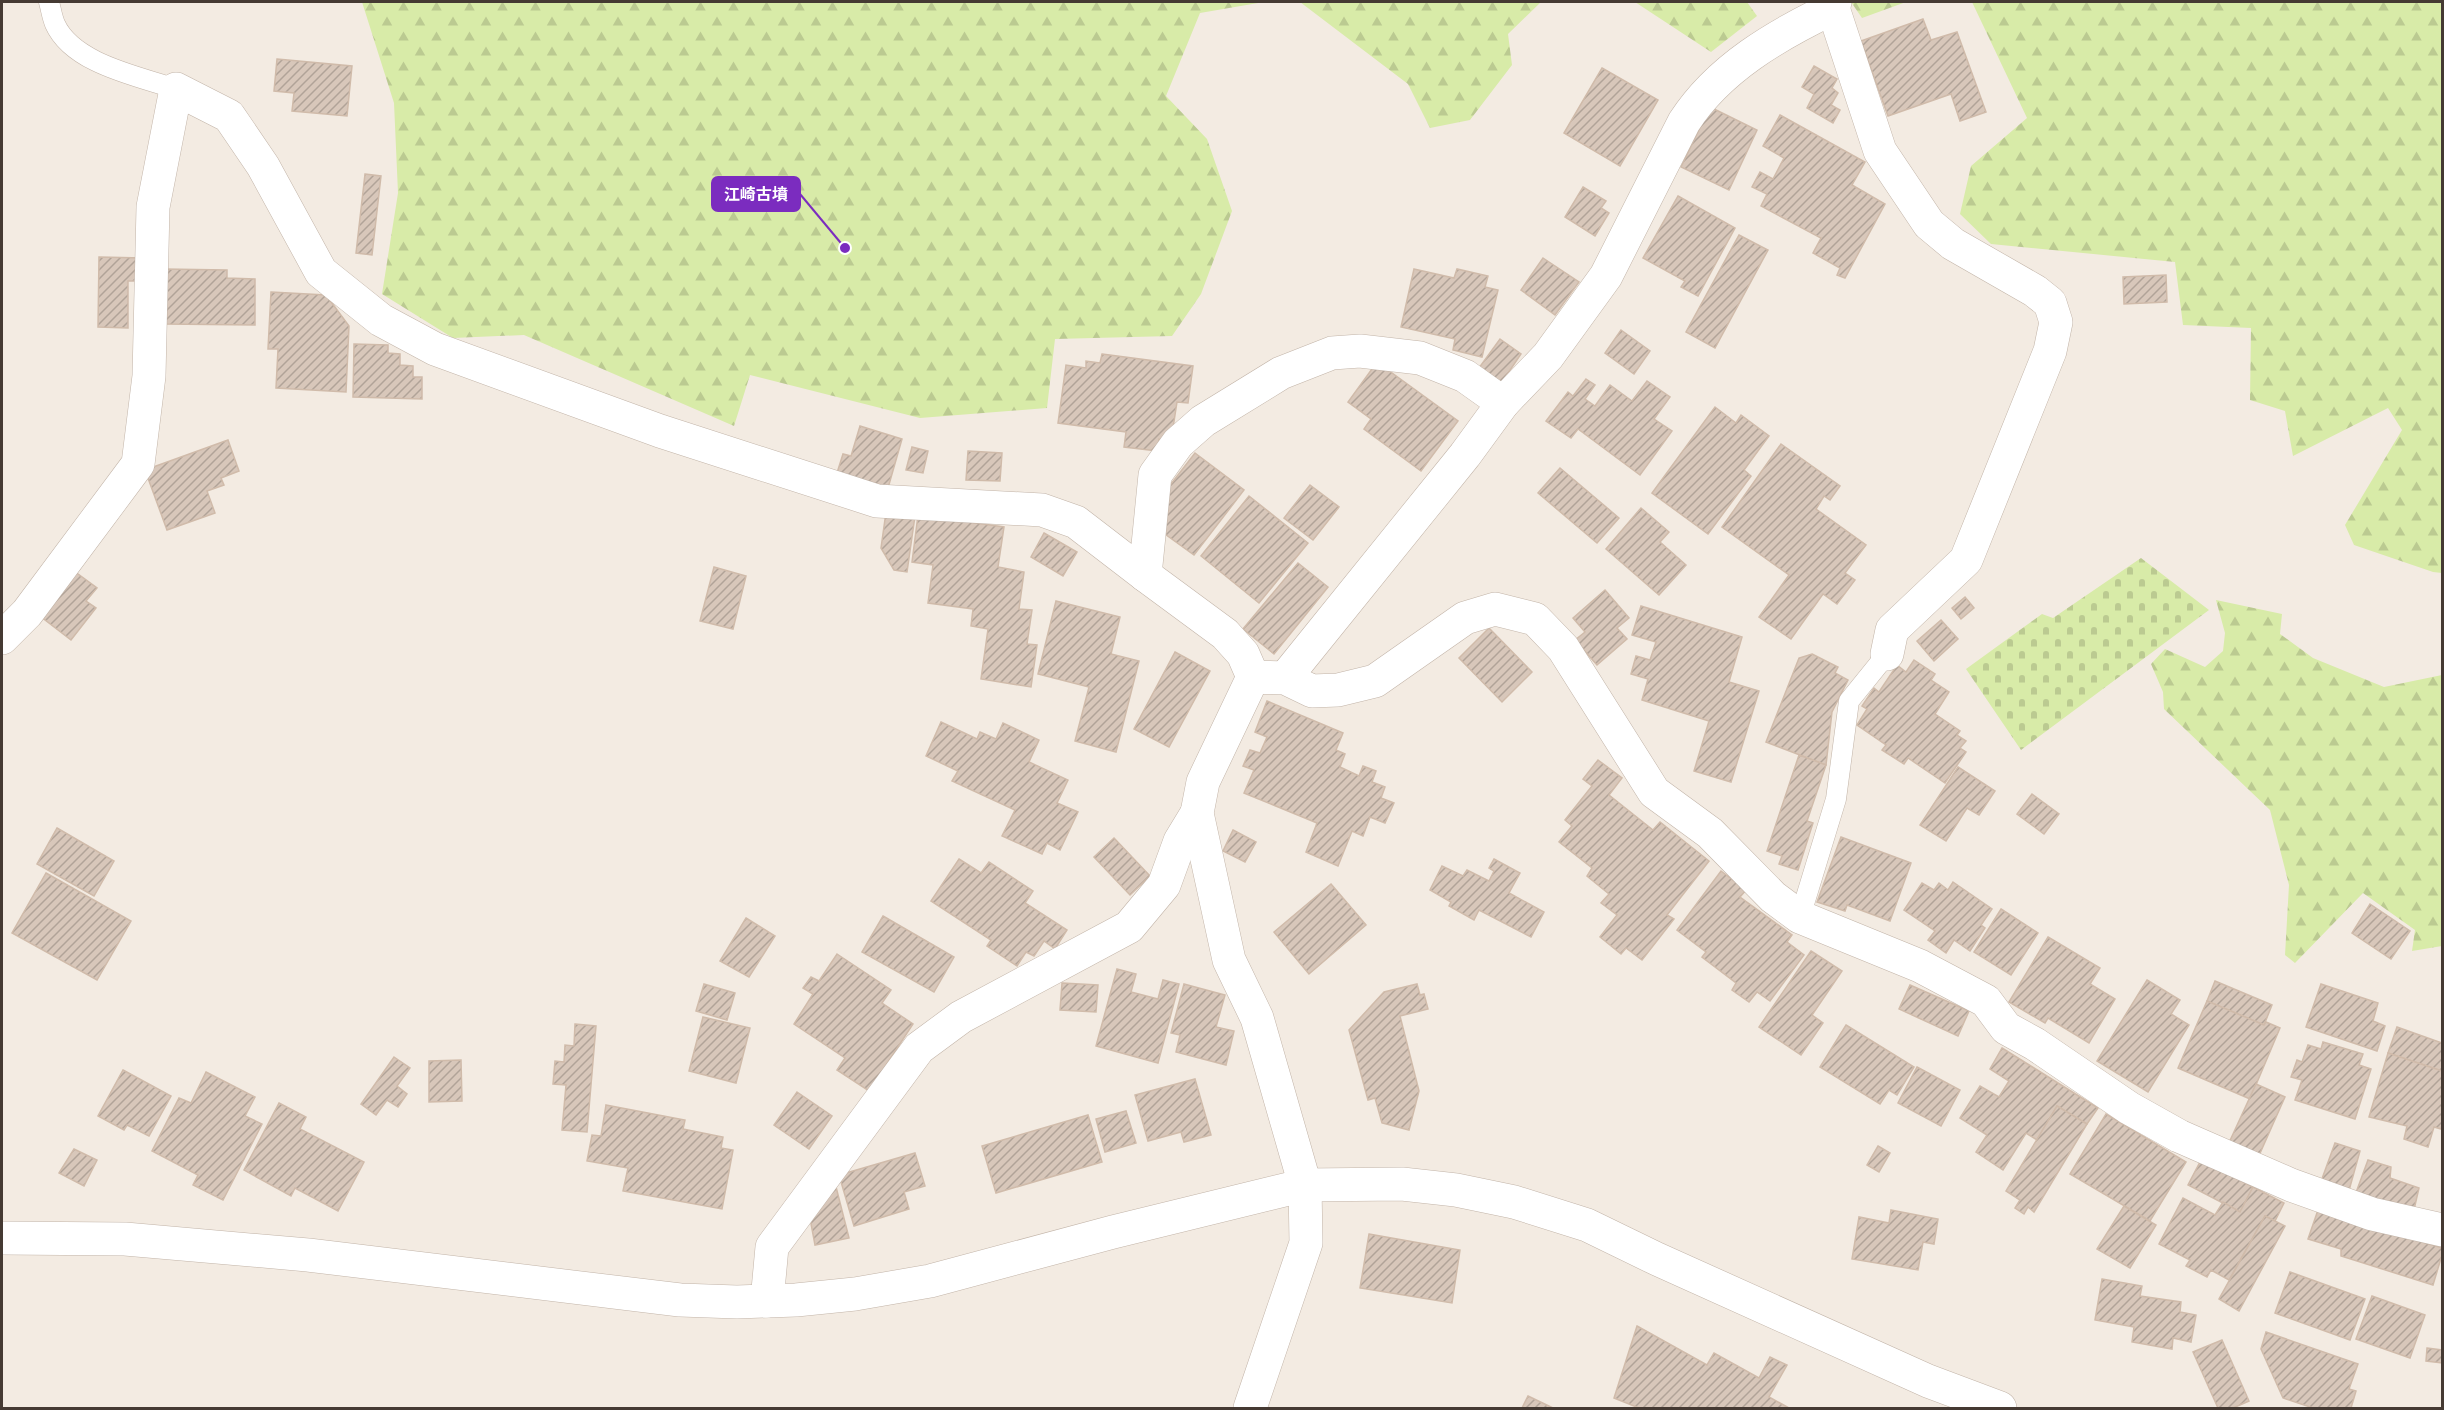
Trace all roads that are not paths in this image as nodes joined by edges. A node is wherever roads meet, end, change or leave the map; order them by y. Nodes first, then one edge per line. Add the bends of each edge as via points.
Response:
1 (49, 2) edge
2 (1834, 5) edge
3 (176, 89) junction
4 (1503, 403) junction
5 (1145, 575) junction
6 (2, 638) edge
7 (1887, 654) joint
8 (1269, 677) junction
9 (1197, 813) junction
10 (1800, 917) junction
11 (1305, 1185) junction
12 (2442, 1230) edge
13 (2, 1238) edge
14 (767, 1300) junction
15 (1250, 1408) edge
16 (2000, 1408) edge

1 - 3 lane via 55,25 69,44 87,58
2 - 4 street via 1790,29 1722,76 1698,102 1684,122 1606,276 1548,356
2 - 7 street via 1880,151 1929,224 1953,244 2050,303 2056,322 2050,351 1966,560 1892,630
3 - 5 street via 229,116 262,166 321,272 381,320 435,349 660,431 877,501 1042,510 1076,522
3 - 6 street via 153,207 148,376 138,464 27,613
4 - 5 street via 1465,376 1420,358 1360,351 1332,353 1281,373 1203,421 1178,443 1155,475
4 - 8 street via 1465,455
5 - 8 street via 1225,634
7 - 10 lane via 1849,701 1836,800
8 - 9 street via 1203,782
8 - 10 street via 1312,691 1338,690 1375,681 1465,618 1495,609 1534,620 1563,648 1654,792 1710,833 1773,897
9 - 11 street via 1229,960 1257,1018
9 - 14 street via 1180,841 1164,885 1129,927 961,1017 919,1048 772,1247
10 - 12 street via 1920,966 1986,1001 2006,1028 2179,1136 2291,1185 2372,1214
11 - 14 street via 930,1281 855,1294
11 - 15 street via 1306,1243
11 - 16 street via 1402,1184 1456,1190 1549,1212 1587,1225 1928,1381
13 - 14 street via 125,1239 308,1256 680,1300

